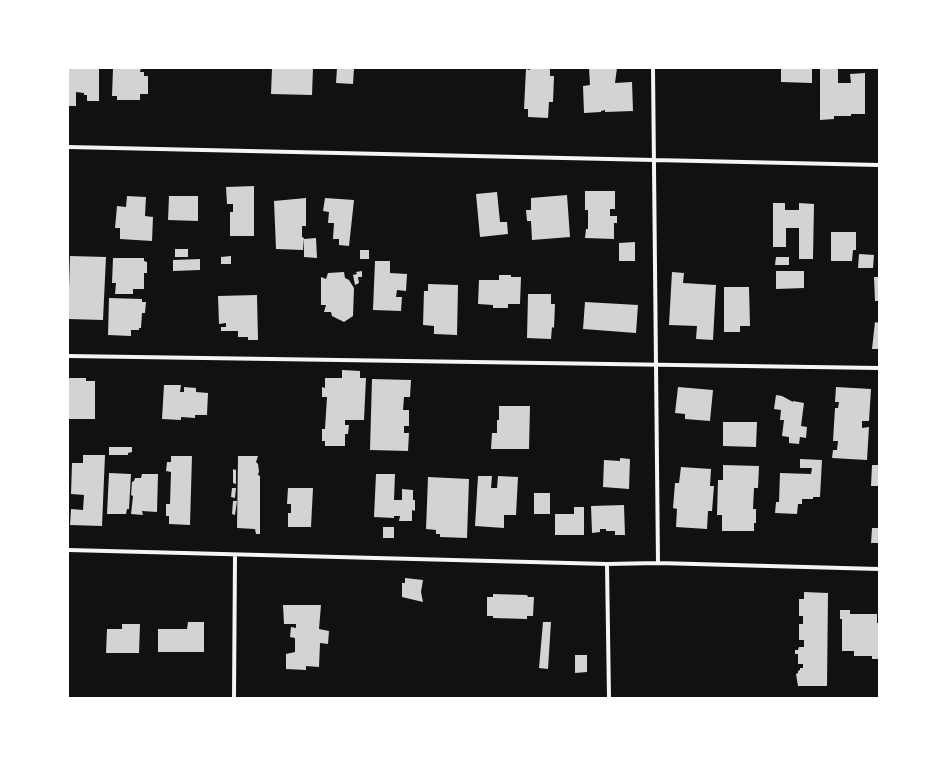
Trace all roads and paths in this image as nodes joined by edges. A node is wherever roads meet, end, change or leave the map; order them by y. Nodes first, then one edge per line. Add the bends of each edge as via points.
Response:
1 (653, 68) edge
2 (68, 147) edge
3 (654, 159) junction
4 (879, 165) edge
5 (68, 356) edge
6 (657, 365) junction
7 (879, 368) edge
8 (68, 550) edge
9 (235, 555) junction
10 (658, 563) junction
11 (607, 564) junction
12 (879, 568) edge
13 (234, 698) edge
14 (609, 698) edge

1 - 3 street
2 - 3 street
3 - 4 street
3 - 6 street
5 - 6 street
6 - 7 street
6 - 10 street
8 - 9 street
9 - 11 street
9 - 13 street
10 - 11 street
10 - 12 street
11 - 14 street

